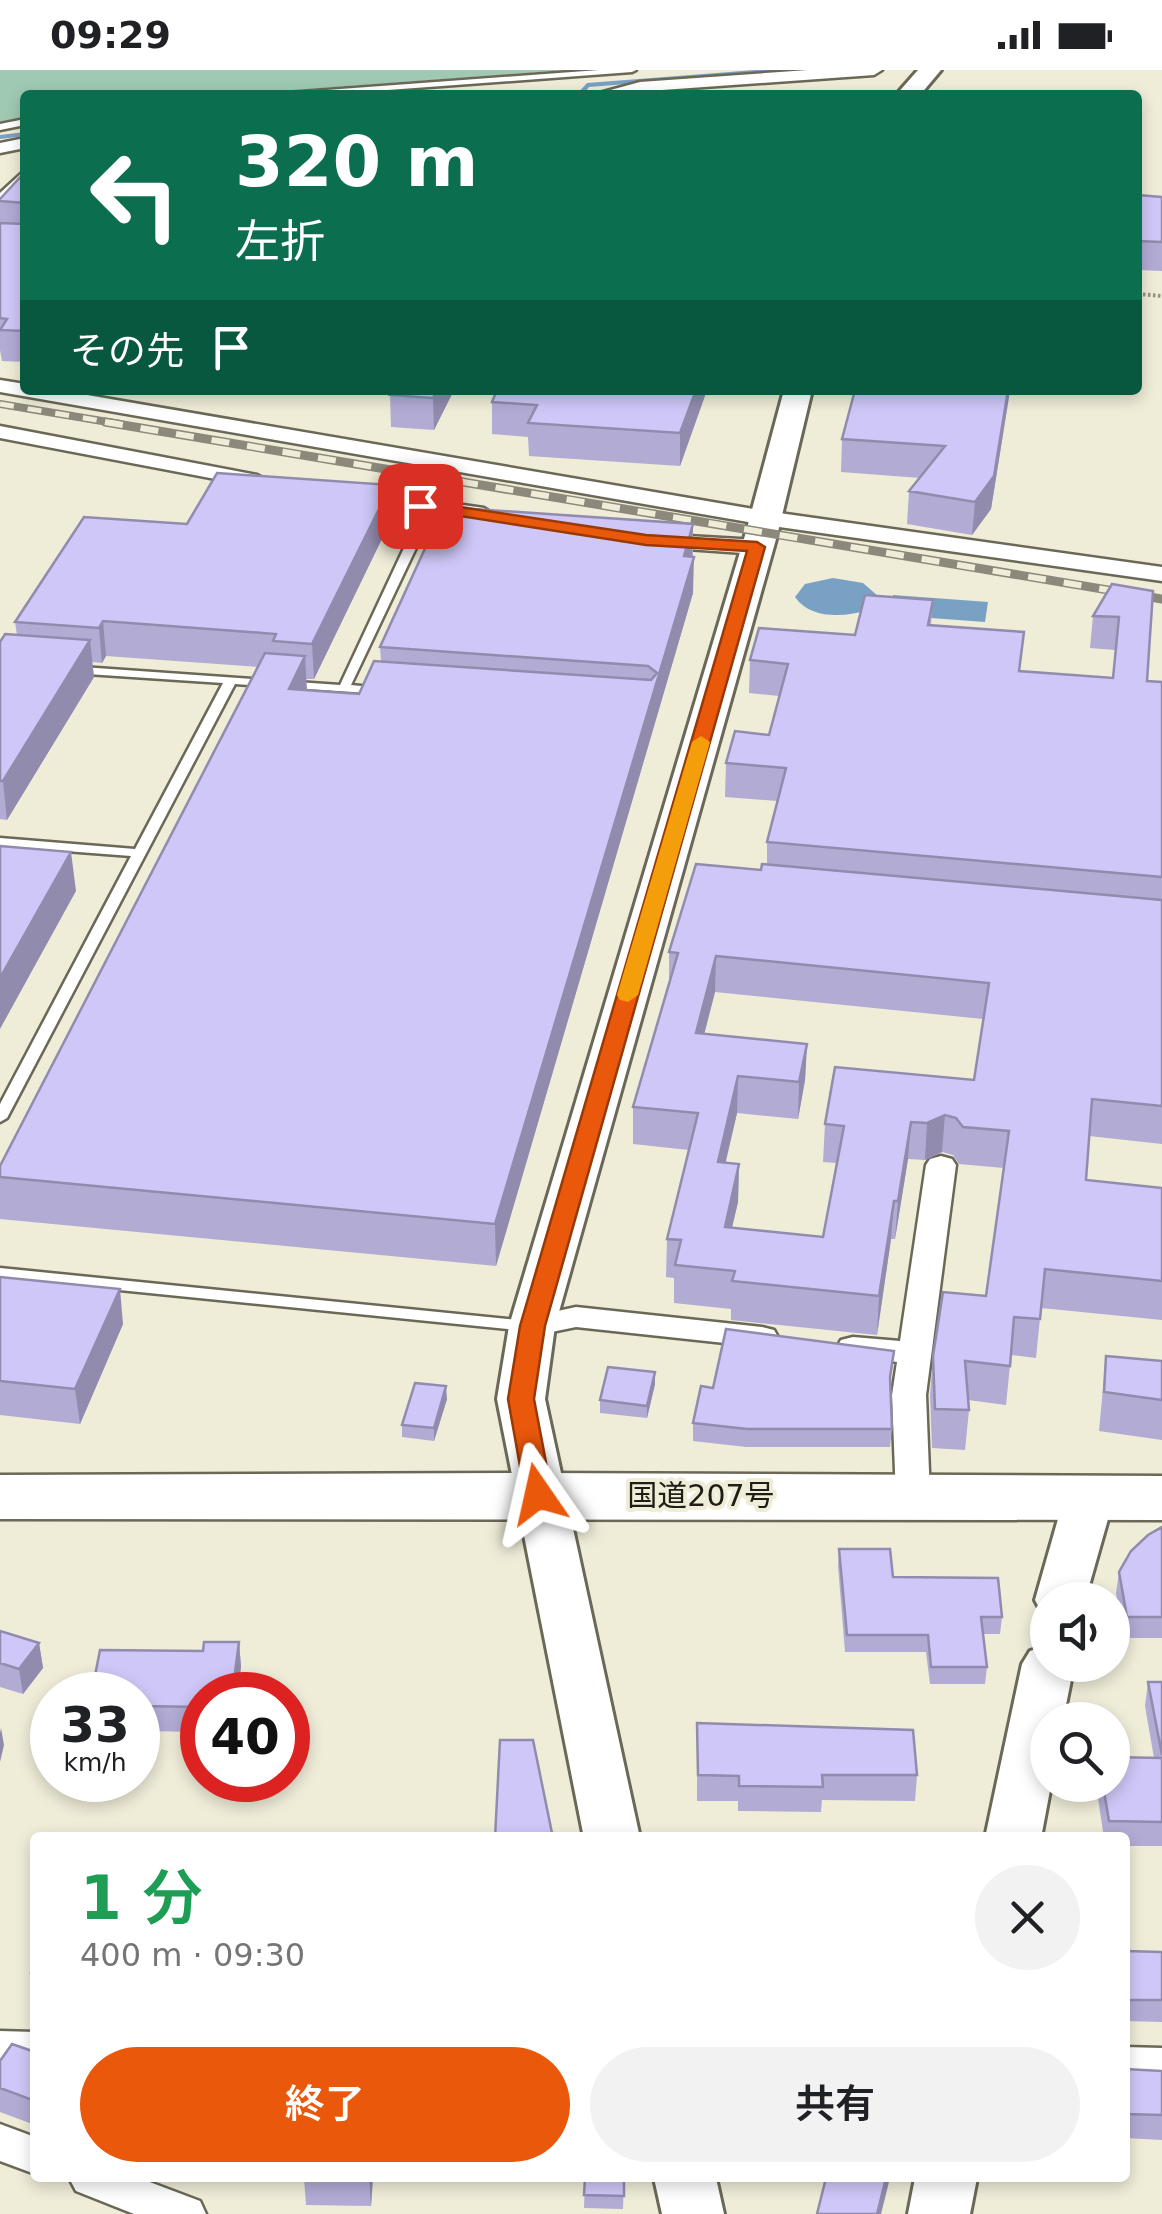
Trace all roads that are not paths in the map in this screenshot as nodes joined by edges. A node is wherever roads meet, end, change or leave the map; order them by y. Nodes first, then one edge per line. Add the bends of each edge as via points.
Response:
1 (632, 70) edge
2 (874, 70) edge
3 (930, 70) edge
4 (355, 90) edge
5 (629, 90) edge
6 (912, 90) edge
7 (20, 178) edge
8 (0, 198) edge
9 (47, 395) edge
10 (797, 395) edge
11 (0, 432) edge
12 (274, 483) edge
13 (332, 492) edge
14 (508, 519) edge
15 (761, 532) junction
16 (626, 537) edge
17 (410, 548) dead end
18 (1162, 574) edge
19 (58, 668) edge
20 (231, 680) junction
21 (344, 688) junction
22 (401, 692) edge
23 (0, 842) edge
24 (139, 853) junction
25 (0, 1118) edge
26 (941, 1164) dead end
27 (0, 1273) edge
28 (532, 1326) junction
29 (914, 1353) junction
30 (538, 1494) junction
31 (0, 1497) edge
32 (913, 1497) junction
33 (1089, 1498) junction
34 (1162, 1498) edge
35 (1065, 1582) edge
36 (1044, 1682) edge
37 (611, 1832) edge
38 (1014, 1832) edge
39 (0, 2048) edge
40 (30, 2048) edge
41 (1130, 2064) edge
42 (1162, 2066) edge
43 (0, 2142) edge
44 (30, 2154) edge
45 (101, 2182) edge
46 (686, 2182) edge
47 (945, 2182) edge
48 (184, 2214) edge
49 (692, 2214) edge
50 (939, 2214) edge

1 - 4 lane
2 - 5 street
3 - 6 street
7 - 8 lane
9 - 15 street
10 - 15 street
11 - 12 street
13 - 14 street
15 - 16 street
15 - 18 street
15 - 28 street via 671,880
17 - 21 lane
19 - 20 lane
20 - 21 lane
20 - 24 lane
21 - 22 lane
23 - 24 lane
24 - 25 lane
26 - 29 street
27 - 28 lane
28 - 29 street via 576,1318
28 - 30 street via 521,1399
29 - 32 street
30 - 31 highway, 国道207号
30 - 32 highway, 国道207号
30 - 37 street
32 - 33 highway, 国道207号
33 - 34 highway, 国道207号
33 - 35 street
36 - 38 street
39 - 40 street
41 - 42 street
43 - 44 street
45 - 48 street
46 - 49 street
47 - 50 street

